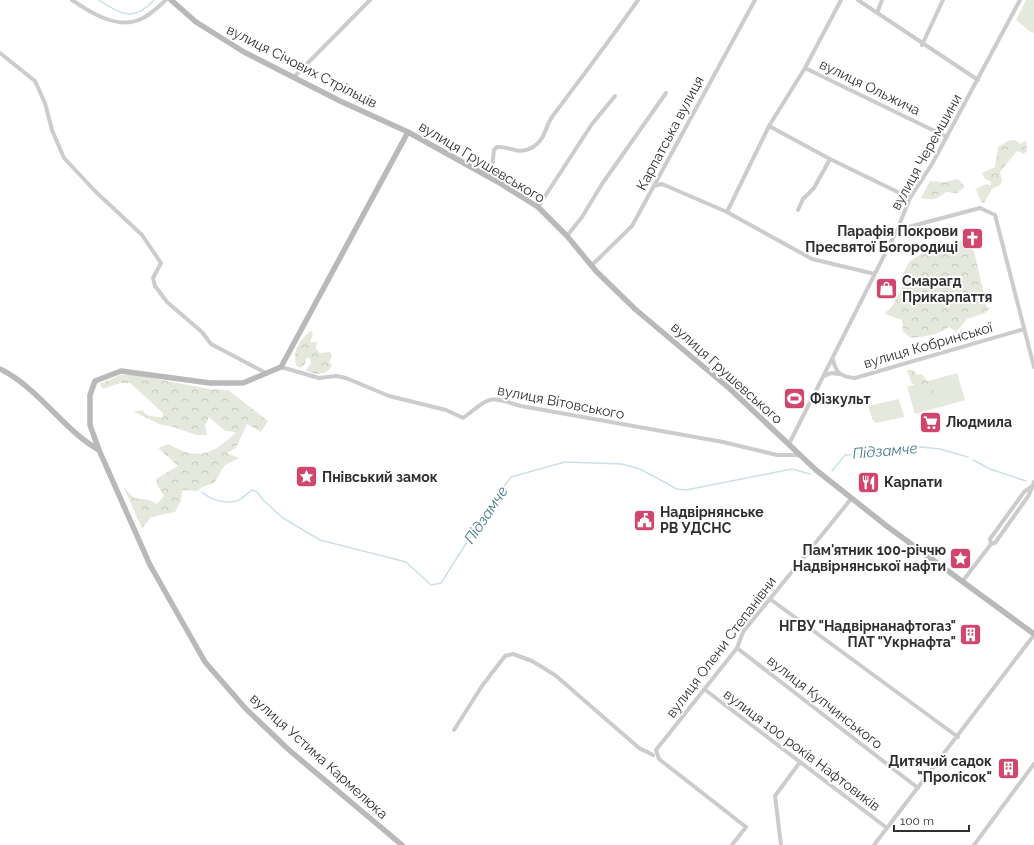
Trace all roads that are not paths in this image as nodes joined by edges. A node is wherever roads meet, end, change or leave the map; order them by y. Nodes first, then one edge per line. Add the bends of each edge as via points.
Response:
1 (72, 0) edge
2 (166, 0) edge
3 (171, 0) edge
4 (370, 0) edge
5 (638, 0) edge
6 (755, 0) edge
7 (842, 0) edge
8 (858, 0) edge
9 (882, 0) edge
10 (942, 0) edge
11 (1020, 0) edge
12 (877, 13) junction
13 (922, 45) junction
14 (0, 53) edge
15 (805, 68) junction
16 (294, 77) junction
17 (978, 80) junction
18 (666, 93) dead end
19 (615, 96) dead end
20 (769, 126) junction
21 (408, 132) junction
22 (947, 137) junction
23 (830, 159) junction
24 (486, 175) junction
25 (654, 186) junction
26 (910, 198) junction
27 (538, 207) junction
28 (798, 210) dead end
29 (727, 212) junction
30 (897, 230) junction
31 (567, 236) junction
32 (591, 266) junction
33 (875, 274) junction
34 (1024, 329) junction
35 (832, 359) junction
36 (281, 367) junction
37 (1034, 367) edge
38 (0, 369) edge
39 (266, 373) junction
40 (839, 374) junction
41 (824, 376) junction
42 (789, 444) junction
43 (99, 450) junction
44 (800, 455) junction
45 (1034, 482) edge
46 (851, 498) junction
47 (962, 582) junction
48 (770, 600) junction
49 (1034, 634) edge
50 (737, 648) junction
51 (704, 689) junction
52 (454, 730) dead end
53 (958, 737) junction
54 (654, 755) junction
55 (800, 762) junction
56 (1034, 764) edge
57 (918, 788) junction
58 (887, 828) junction
59 (402, 845) edge
60 (732, 845) edge
61 (781, 845) edge
62 (874, 845) edge
63 (974, 845) edge

1 - 2 street via 99,17 124,22 140,20
3 - 16 street, вулиця Січових Стрільців via 217,36
4 - 16 street
5 - 24 street via 553,116 538,143 521,152 498,147 494,150 492,168
6 - 25 street, Карпатська вулиця
7 - 15 street
8 - 12 street
9 - 12 street
10 - 13 street
11 - 17 street, вулиця Черемшини
12 - 13 street
13 - 17 street
14 - 39 street via 35,81 64,158 142,235 161,263 153,278 155,286 166,302 202,332 210,344
15 - 20 street
15 - 22 street, вулиця Ольжича
16 - 21 street, вулиця Січових Стрільців
17 - 22 street, вулиця Черемшини
18 - 31 street
19 - 27 street via 592,124
20 - 23 street
20 - 29 street
21 - 24 street, вулиця Грушевського
21 - 36 street
22 - 26 street, вулиця Черемшини
23 - 26 street
23 - 28 street
24 - 27 street, вулиця Грушевського
25 - 29 street via 662,184
25 - 32 street, Карпатська вулиця via 632,226
26 - 30 street, вулиця Черемшини
27 - 31 street, вулиця Грушевського
29 - 33 street via 812,259
30 - 33 street, вулиця Черемшини
30 - 34 street via 980,208 995,215
31 - 32 street, вулиця Грушевського
32 - 42 street, вулиця Грушевського via 635,309 730,389
33 - 35 street, вулиця Черемшини
34 - 37 street
34 - 40 street, вулиця Кобринської via 855,378
35 - 40 street
35 - 41 street, вулиця Черемшини
36 - 39 street, вулиця Устима Кармелюка
36 - 44 street, вулиця Вітовського via 319,378 346,378 389,396 446,410 463,418 493,398 521,406 723,442 777,455
38 - 43 street via 43,401 89,444
39 - 43 street, вулиця Устима Кармелюка via 243,383 210,383 121,371 96,381 90,395 90,425
40 - 41 street, вулиця Кобринської
41 - 42 street, вулиця Черемшини
42 - 44 street, вулиця Грушевського
43 - 59 street, вулиця Устима Кармелюка via 150,565 205,662 246,710 289,750
44 - 46 street, вулиця Грушевського
45 - 47 street via 1029,496 995,543 991,544
46 - 47 street, вулиця Грушевського
46 - 48 street, вулиця Олени Степанівни
47 - 49 street, вулиця Грушевського
48 - 50 street, вулиця Олени Степанівни via 743,632
48 - 53 street
49 - 53 street
50 - 51 street, вулиця Олени Степанівни
50 - 57 street, вулиця Купчинського
51 - 54 street, вулиця Олени Степанівни
51 - 55 street, вулиця 100 років Нафтовиків
52 - 54 street via 505,656 513,654 532,661 555,675 640,748
53 - 57 street
54 - 60 street via 746,827
55 - 58 street, вулиця 100 років Нафтовиків
55 - 61 street via 774,796
56 - 63 street
57 - 58 street
58 - 62 street

